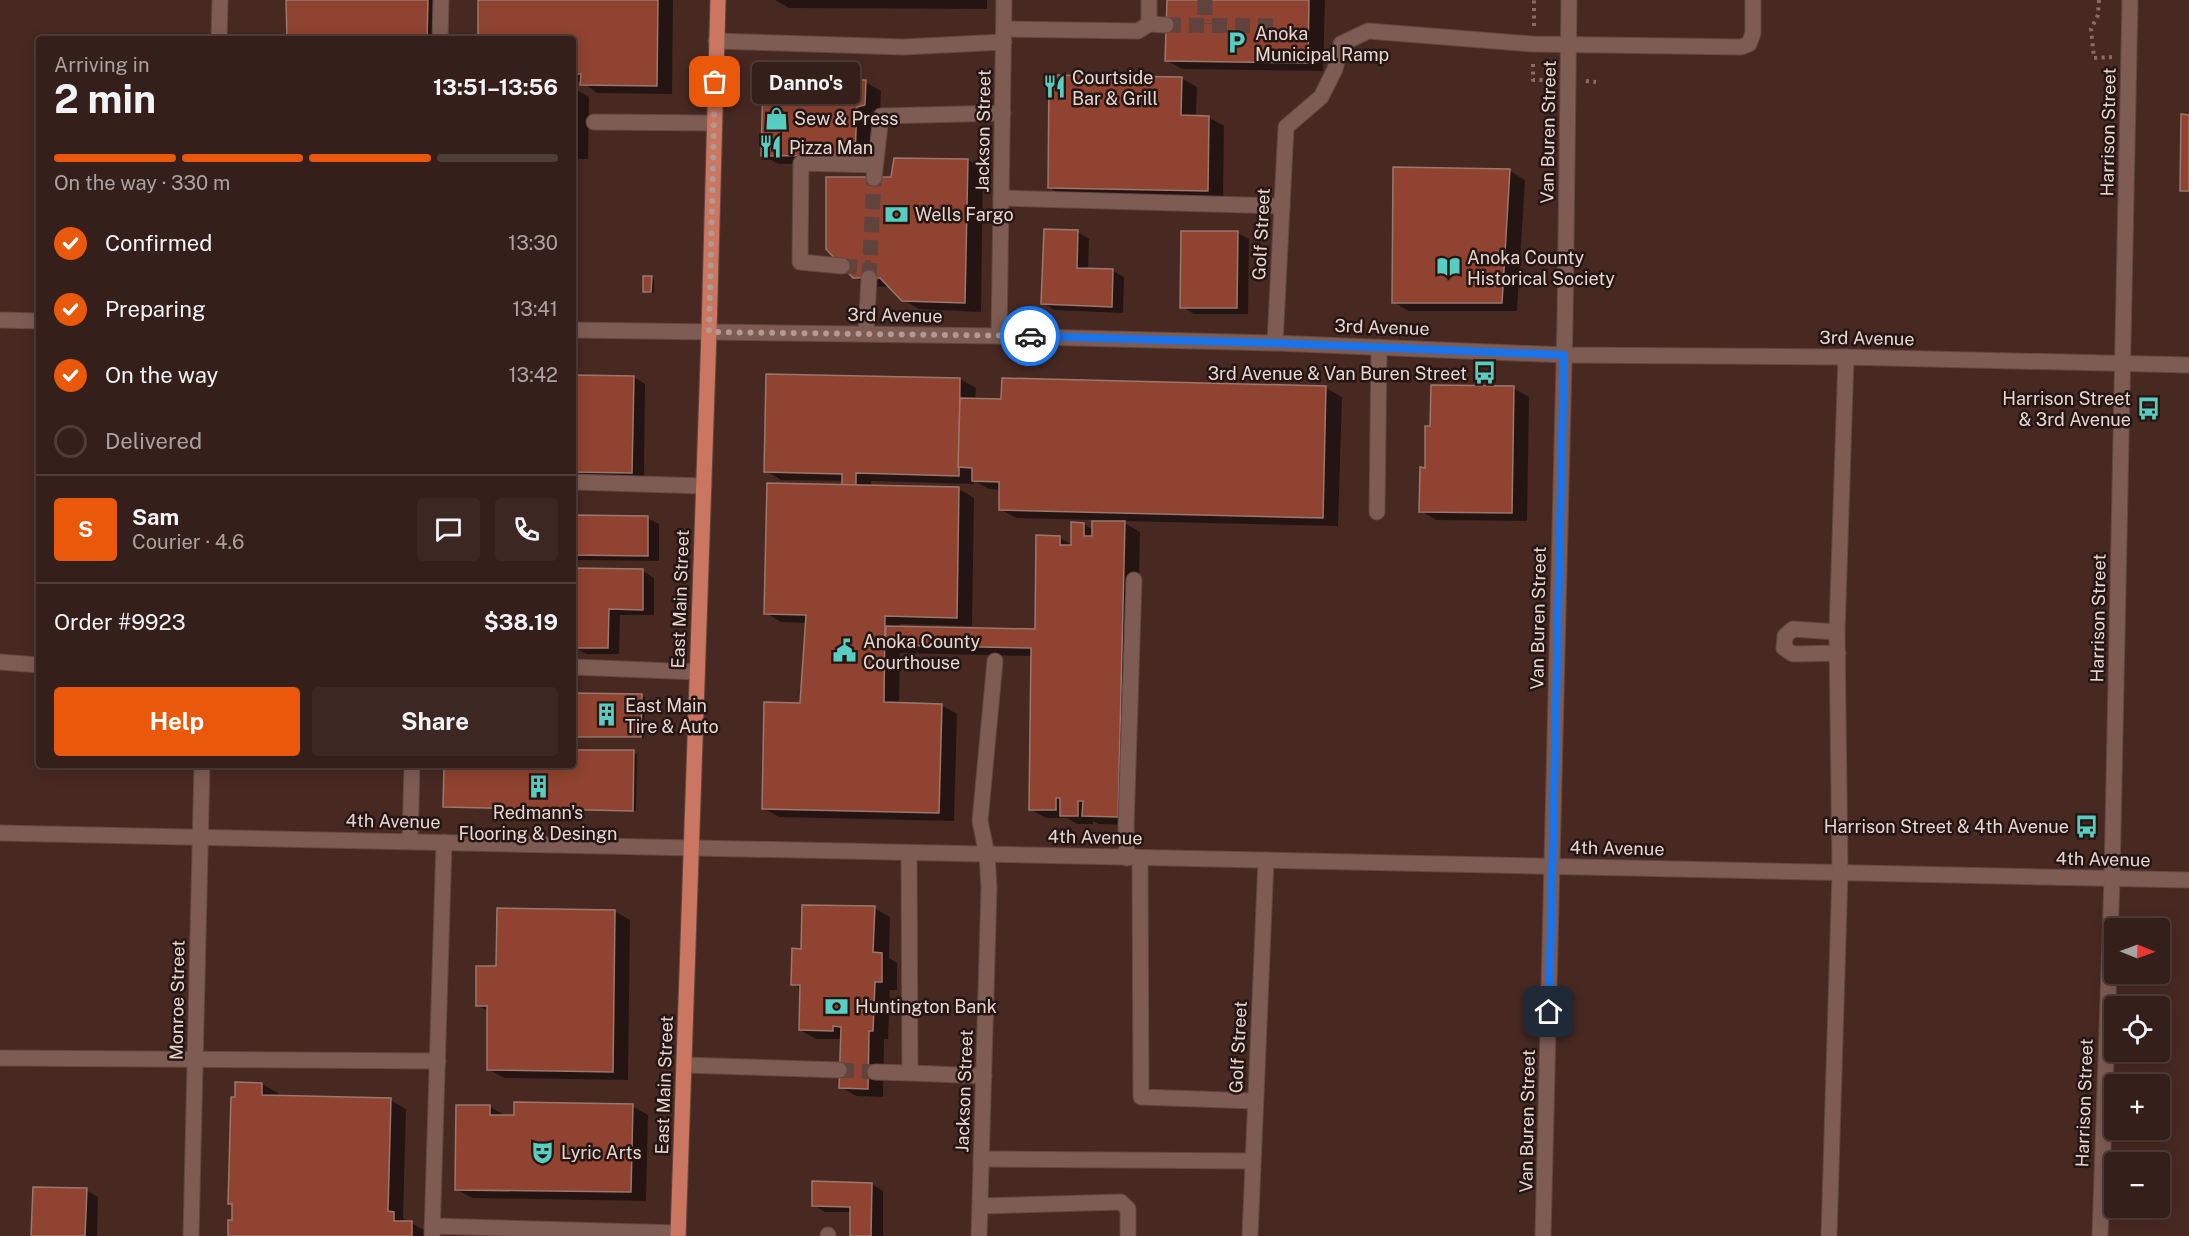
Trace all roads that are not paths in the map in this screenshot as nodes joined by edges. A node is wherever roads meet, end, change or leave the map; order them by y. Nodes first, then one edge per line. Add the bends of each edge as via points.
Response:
1 (220, 0) edge
2 (441, 0) edge
3 (718, 0) edge
4 (1005, 0) edge
5 (1149, 0) edge
6 (1569, 0) edge
7 (1753, 0) edge
8 (2130, 0) edge
9 (1149, 24) junction
10 (1166, 26) tunnel mouth
11 (219, 36) edge
12 (440, 36) edge
13 (1004, 36) junction
14 (716, 41) junction
15 (1569, 46) junction
16 (1003, 113) junction
17 (594, 122) dead end
18 (714, 123) junction
19 (1001, 198) junction
20 (1282, 206) junction
21 (842, 266) tunnel mouth
22 (869, 278) tunnel mouth
23 (0, 320) edge
24 (36, 321) edge
25 (576, 330) edge
26 (709, 332) junction
27 (866, 334) junction
28 (999, 336) junction
29 (1275, 343) junction
30 (1378, 347) junction
31 (1564, 355) junction
32 (1846, 357) junction
33 (2123, 365) junction
34 (2189, 365) edge
35 (576, 482) edge
36 (704, 486) junction
37 (1377, 512) dead end
38 (1134, 580) dead end
39 (1837, 632) junction
40 (1838, 653) junction
41 (995, 661) dead end
42 (0, 662) edge
43 (36, 665) edge
44 (576, 667) edge
45 (697, 672) junction
46 (202, 768) edge
47 (411, 768) edge
48 (0, 833) edge
49 (200, 837) junction
50 (410, 841) junction
51 (444, 842) junction
52 (691, 848) junction
53 (909, 853) junction
54 (987, 855) junction
55 (1133, 858) junction
56 (1266, 860) junction
57 (1552, 866) junction
58 (1840, 872) junction
59 (2112, 879) junction
60 (2189, 880) edge
61 (0, 1058) edge
62 (195, 1058) junction
63 (438, 1060) junction
64 (684, 1065) junction
65 (839, 1070) tunnel mouth
66 (875, 1072) tunnel mouth
67 (910, 1073) junction
68 (984, 1076) junction
69 (1255, 1101) junction
70 (981, 1159) junction
71 (1252, 1161) junction
72 (980, 1206) junction
73 (432, 1231) edge
74 (678, 1235) edge
75 (191, 1236) edge
76 (979, 1236) edge
77 (1128, 1236) edge
78 (1250, 1236) edge
79 (1544, 1236) edge
80 (1829, 1236) edge
81 (2100, 1236) edge

1 - 11 street
2 - 12 street
3 - 14 main road, East Main Street
4 - 13 street, Jackson Street
5 - 9 street
6 - 15 street, Van Buren Street
7 - 15 street via 1753,33 1749,44 1742,47
8 - 33 street, Harrison Street
9 - 10 street
9 - 13 street via 1138,31
13 - 14 street via 903,47
13 - 16 street, Jackson Street
14 - 18 main road, East Main Street
15 - 20 street, Golf Street via 1368,31 1341,44 1335,69 1321,97 1286,127
15 - 31 street, Van Buren Street
16 - 19 street, Jackson Street
16 - 21 street via 881,116 874,172 801,163 800,262
17 - 18 street
18 - 26 main road, East Main Street
19 - 20 street
19 - 28 street, Jackson Street
20 - 29 street, Golf Street
22 - 27 street
23 - 24 street
25 - 26 street, 3rd Avenue
26 - 27 street, 3rd Avenue
26 - 36 main road, East Main Street
27 - 28 street, 3rd Avenue
28 - 29 street, 3rd Avenue
29 - 30 street, 3rd Avenue
30 - 31 street, 3rd Avenue
30 - 37 street
31 - 32 street, 3rd Avenue
31 - 57 street, Van Buren Street
32 - 33 street, 3rd Avenue
32 - 39 street
33 - 34 street, 3rd Avenue
33 - 59 street, Harrison Street
35 - 36 street
36 - 45 main road, East Main Street
38 - 55 street
39 - 40 street
39 - 40 street via 1793,629 1785,636 1784,648 1793,654
40 - 58 street
41 - 54 street, Jackson Street via 980,820
42 - 43 street
44 - 45 street
45 - 52 main road, East Main Street
46 - 49 street, Monroe Street
47 - 50 street
48 - 49 street, 4th Avenue
49 - 50 street, 4th Avenue
49 - 62 street, Monroe Street
50 - 51 street, 4th Avenue
51 - 52 street, 4th Avenue
51 - 63 street
52 - 53 street, 4th Avenue
52 - 64 main road, East Main Street
53 - 54 street, 4th Avenue
53 - 67 street
54 - 55 street, 4th Avenue
54 - 68 street, Jackson Street
55 - 56 street, 4th Avenue
55 - 69 street via 1141,1096
56 - 57 street, 4th Avenue
56 - 69 street, Golf Street
57 - 58 street, 4th Avenue
57 - 79 street, Van Buren Street
58 - 59 street, 4th Avenue
58 - 80 street
59 - 60 street, 4th Avenue
59 - 81 street, Harrison Street
61 - 62 street
62 - 63 street
62 - 75 street, Monroe Street
63 - 73 street
64 - 65 street
64 - 74 main road, East Main Street
66 - 67 street
67 - 68 street
68 - 70 street, Jackson Street
69 - 71 street, Golf Street
70 - 71 street
70 - 72 street, Jackson Street
71 - 78 street, Golf Street
72 - 76 street, Jackson Street
72 - 77 street via 1121,1202 1128,1209
73 - 74 street

